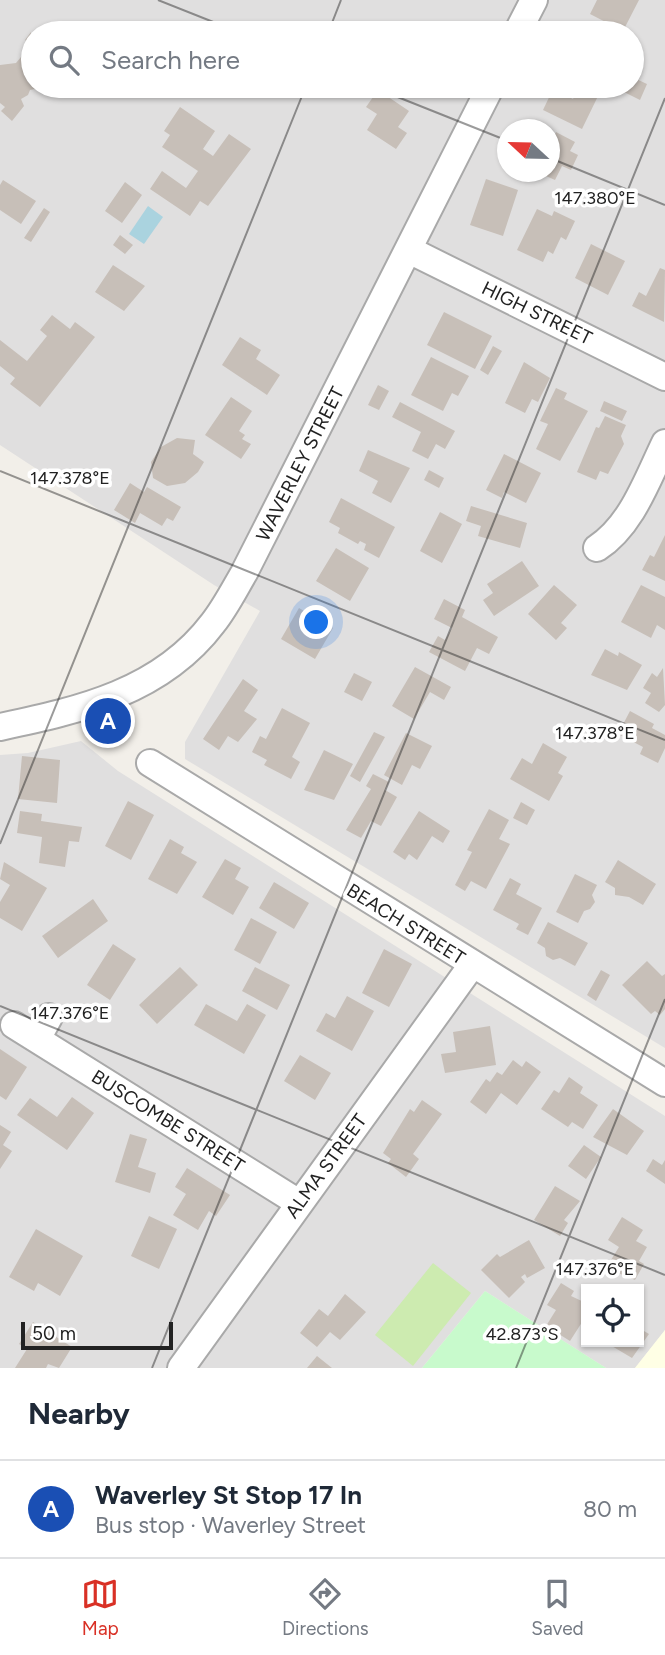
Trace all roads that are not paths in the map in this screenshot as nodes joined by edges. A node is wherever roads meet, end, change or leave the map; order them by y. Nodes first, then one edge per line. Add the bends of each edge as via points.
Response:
1 (534, 0) edge
2 (523, 21) edge
3 (485, 98) edge
4 (409, 250) junction
5 (665, 377) edge
6 (665, 443) edge
7 (597, 548) dead end
8 (0, 727) edge
9 (149, 763) dead end
10 (472, 965) junction
11 (33, 1027) dead end
12 (665, 1083) edge
13 (299, 1203) junction
14 (181, 1368) edge

1 - 2 street
3 - 4 street, WAVERLEY STREET
4 - 5 street, HIGH STREET
4 - 8 street, WAVERLEY STREET via 244,573 213,624 162,673 116,696
6 - 7 street via 631,512 613,538
9 - 10 street, BEACH STREET
10 - 12 street, BEACH STREET
10 - 13 street, ALMA STREET
11 - 13 street, BUSCOMBE STREET
13 - 14 street, ALMA STREET

